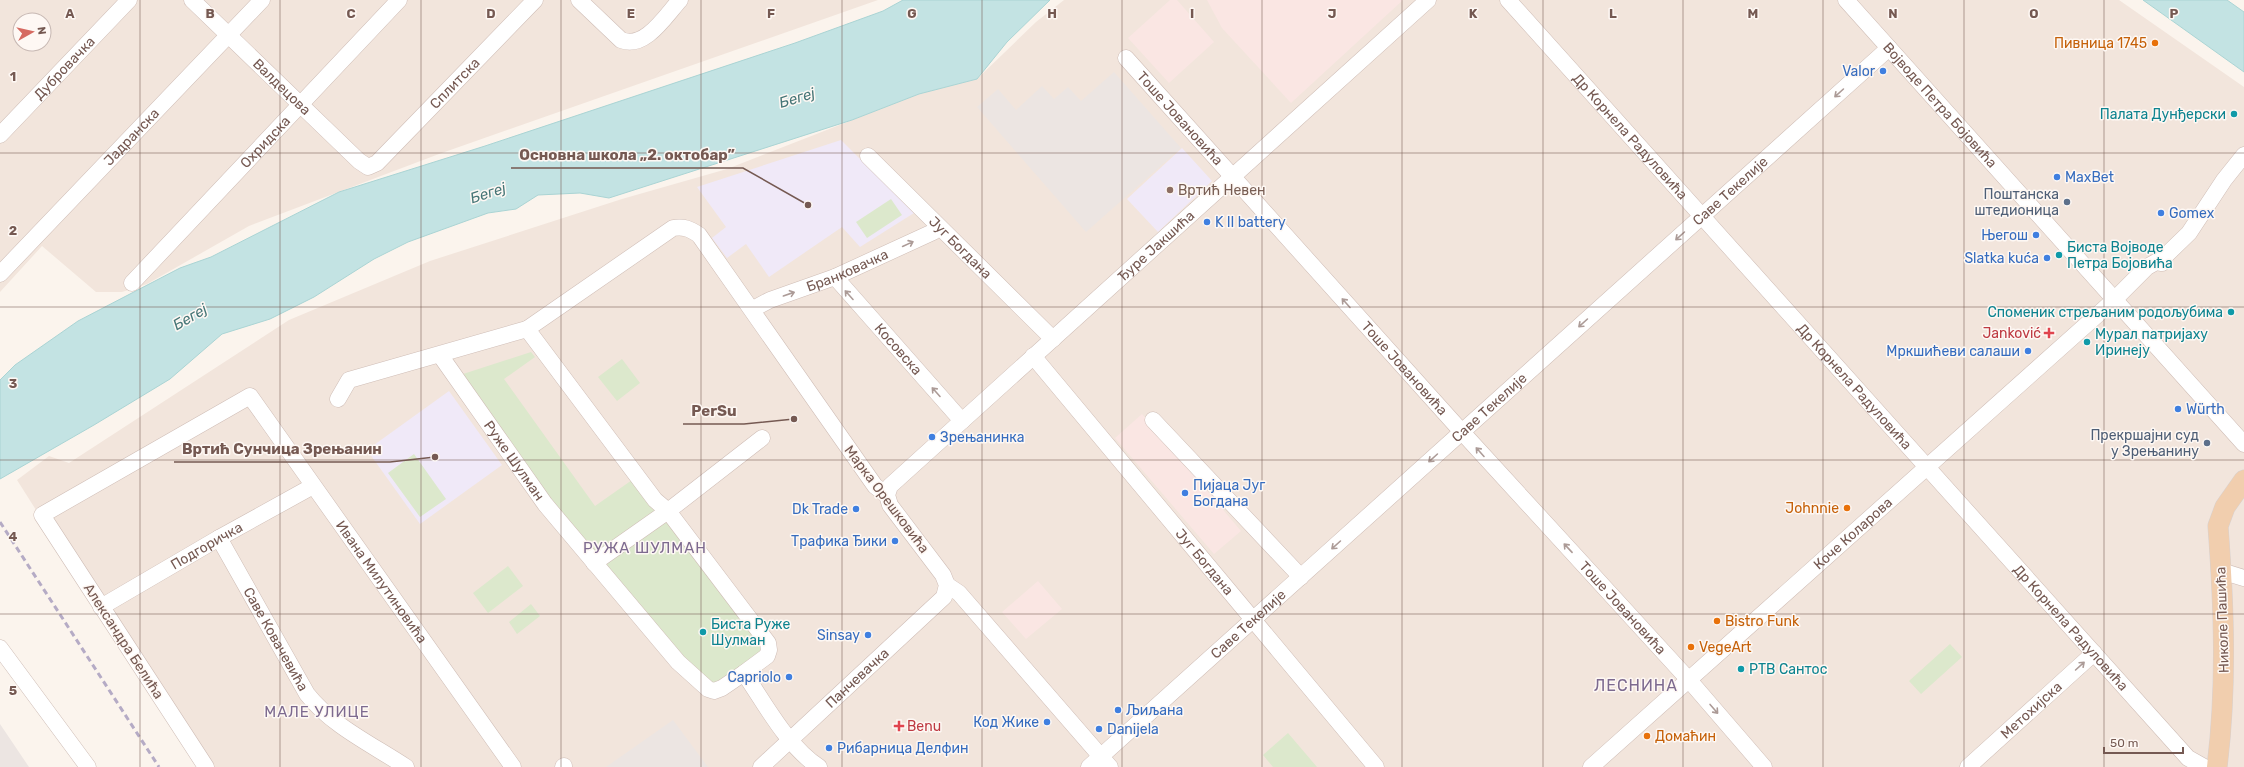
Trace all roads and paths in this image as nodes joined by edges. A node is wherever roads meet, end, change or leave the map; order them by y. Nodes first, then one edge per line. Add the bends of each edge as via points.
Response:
1 (129, 0) edge
2 (192, 0) edge
3 (262, 0) edge
4 (399, 0) edge
5 (535, 0) edge
6 (579, 0) edge
7 (680, 0) edge
8 (1428, 0) edge
9 (1508, 0) edge
10 (1846, 0) edge
11 (229, 35) junction
12 (1888, 48) junction
13 (1126, 58) dead end
14 (301, 105) junction
15 (0, 135) edge
16 (2244, 155) edge
17 (868, 156) dead end
18 (374, 165) joint
19 (1233, 178) junction
20 (1702, 216) junction
21 (939, 227) junction
22 (0, 274) edge
23 (835, 278) junction
24 (132, 283) dead end
25 (2114, 300) junction
26 (753, 309) junction
27 (527, 329) junction
28 (1053, 339) junction
29 (440, 355) junction
30 (1033, 356) junction
31 (338, 399) dead end
32 (1153, 420) dead end
33 (962, 421) junction
34 (1462, 432) junction
35 (762, 438) dead end
36 (2244, 444) edge
37 (1927, 467) junction
38 (2244, 480) edge
39 (313, 486) junction
40 (887, 495) junction
41 (668, 511) junction
42 (42, 515) joint
43 (219, 538) junction
44 (594, 563) junction
45 (2221, 572) junction
46 (1301, 577) junction
47 (2244, 578) edge
48 (947, 585) junction
49 (102, 607) junction
50 (1253, 620) junction
51 (0, 648) edge
52 (2094, 653) junction
53 (744, 674) junction
54 (1689, 680) junction
55 (790, 740) junction
56 (1100, 764) edge
57 (88, 767) edge
58 (206, 767) edge
59 (406, 767) edge
60 (513, 767) edge
61 (761, 767) edge
62 (819, 767) edge
63 (1376, 767) edge
64 (1591, 767) edge
65 (1764, 767) edge
66 (1968, 767) edge
67 (2204, 767) edge
68 (2217, 767) edge

1 - 15 street, Дубровачка
2 - 11 street, Валдецова
3 - 11 street, Јадранска
4 - 14 street, Охридска
5 - 18 street, Сплитска
6 - 7 street via 621,40 629,42 645,38
8 - 19 street, Ђуре Јакшића
9 - 20 street, Др Корнела Радуловића
10 - 12 street, Војводе Петра Бојовића
11 - 14 street, Валдецова
11 - 22 street, Јадранска
12 -> 20 street, Саве Текелије
12 - 25 street, Војводе Петра Бојовића
13 - 19 street, Тоше Јовановића
14 - 18 street, Валдецова via 359,161 368,166
14 - 24 street, Охридска
16 - 25 street, Коче Коларова via 2189,233 2161,263 2153,263 2147,267
17 - 21 street, Југ Богдана
19 - 28 street, Ђуре Јакшића
34 -> 19 street, Тоше Јовановића
20 -> 34 street, Саве Текелије
20 - 37 street, Др Корнела Радуловића
23 -> 21 street, Бранковачка
21 - 28 street, Југ Богдана
26 -> 23 street, Бранковачка via 770,300
33 -> 23 street, Косовска
25 - 36 street, Војводе Петра Бојовића
25 - 37 street, Коче Коларова
26 - 27 street, Марка Орешковића via 699,235 682,227 673,228
26 - 40 street, Марка Орешковића via 875,486
27 - 29 street
27 - 41 street, Руже Шулман via 654,500
28 - 30 street, Ђуре Јакшића
29 - 31 street via 349,380
29 - 44 street, Руже Шулман via 545,504
30 - 33 street, Ђуре Јакшића
30 - 50 street, Југ Богдана
32 - 46 street
33 - 40 street, Ђуре Јакшића via 890,486
34 -> 46 street, Саве Текелије
54 -> 34 street, Тоше Јовановића
35 - 41 street
37 - 52 street, Др Корнела Радуловића
37 - 54 street, Коче Коларова
38 - 45 main road, Николе Пашића via 2225,507 2218,526
39 - 42 street, Ивана Милутиновића via 250,396
39 - 43 street, Подгоричка
39 - 60 street, Ивана Милутиновића
40 - 48 street, Марка Орешковића via 890,505 940,570
41 - 44 street
41 - 53 street, Руже Шулман via 768,643 767,656
42 - 49 street, Александра Белића
43 - 49 street, Подгоричка
43 - 59 street, Саве Ковачевића via 307,694 317,707
44 - 53 street, Руже Шулман via 678,662 708,689 714,691 722,688
45 - 47 street
45 - 68 main road, Николе Пашића via 2224,666 2223,710
46 - 50 street, Саве Текелије
48 - 55 street, Панчевачка via 940,603
48 - 56 street, Марка Орешковића via 959,594
49 - 58 street, Александра Белића
50 - 56 street, Саве Текелије
50 - 63 street, Југ Богдана
51 - 57 street
66 -> 52 street, Метохијска
52 - 67 street, Др Корнела Радуловића via 2188,758
53 - 55 street
54 - 64 street, Коче Коларова
54 -> 65 street, Тоше Јовановића
55 - 61 street, Панчевачка
55 - 62 street via 810,762

